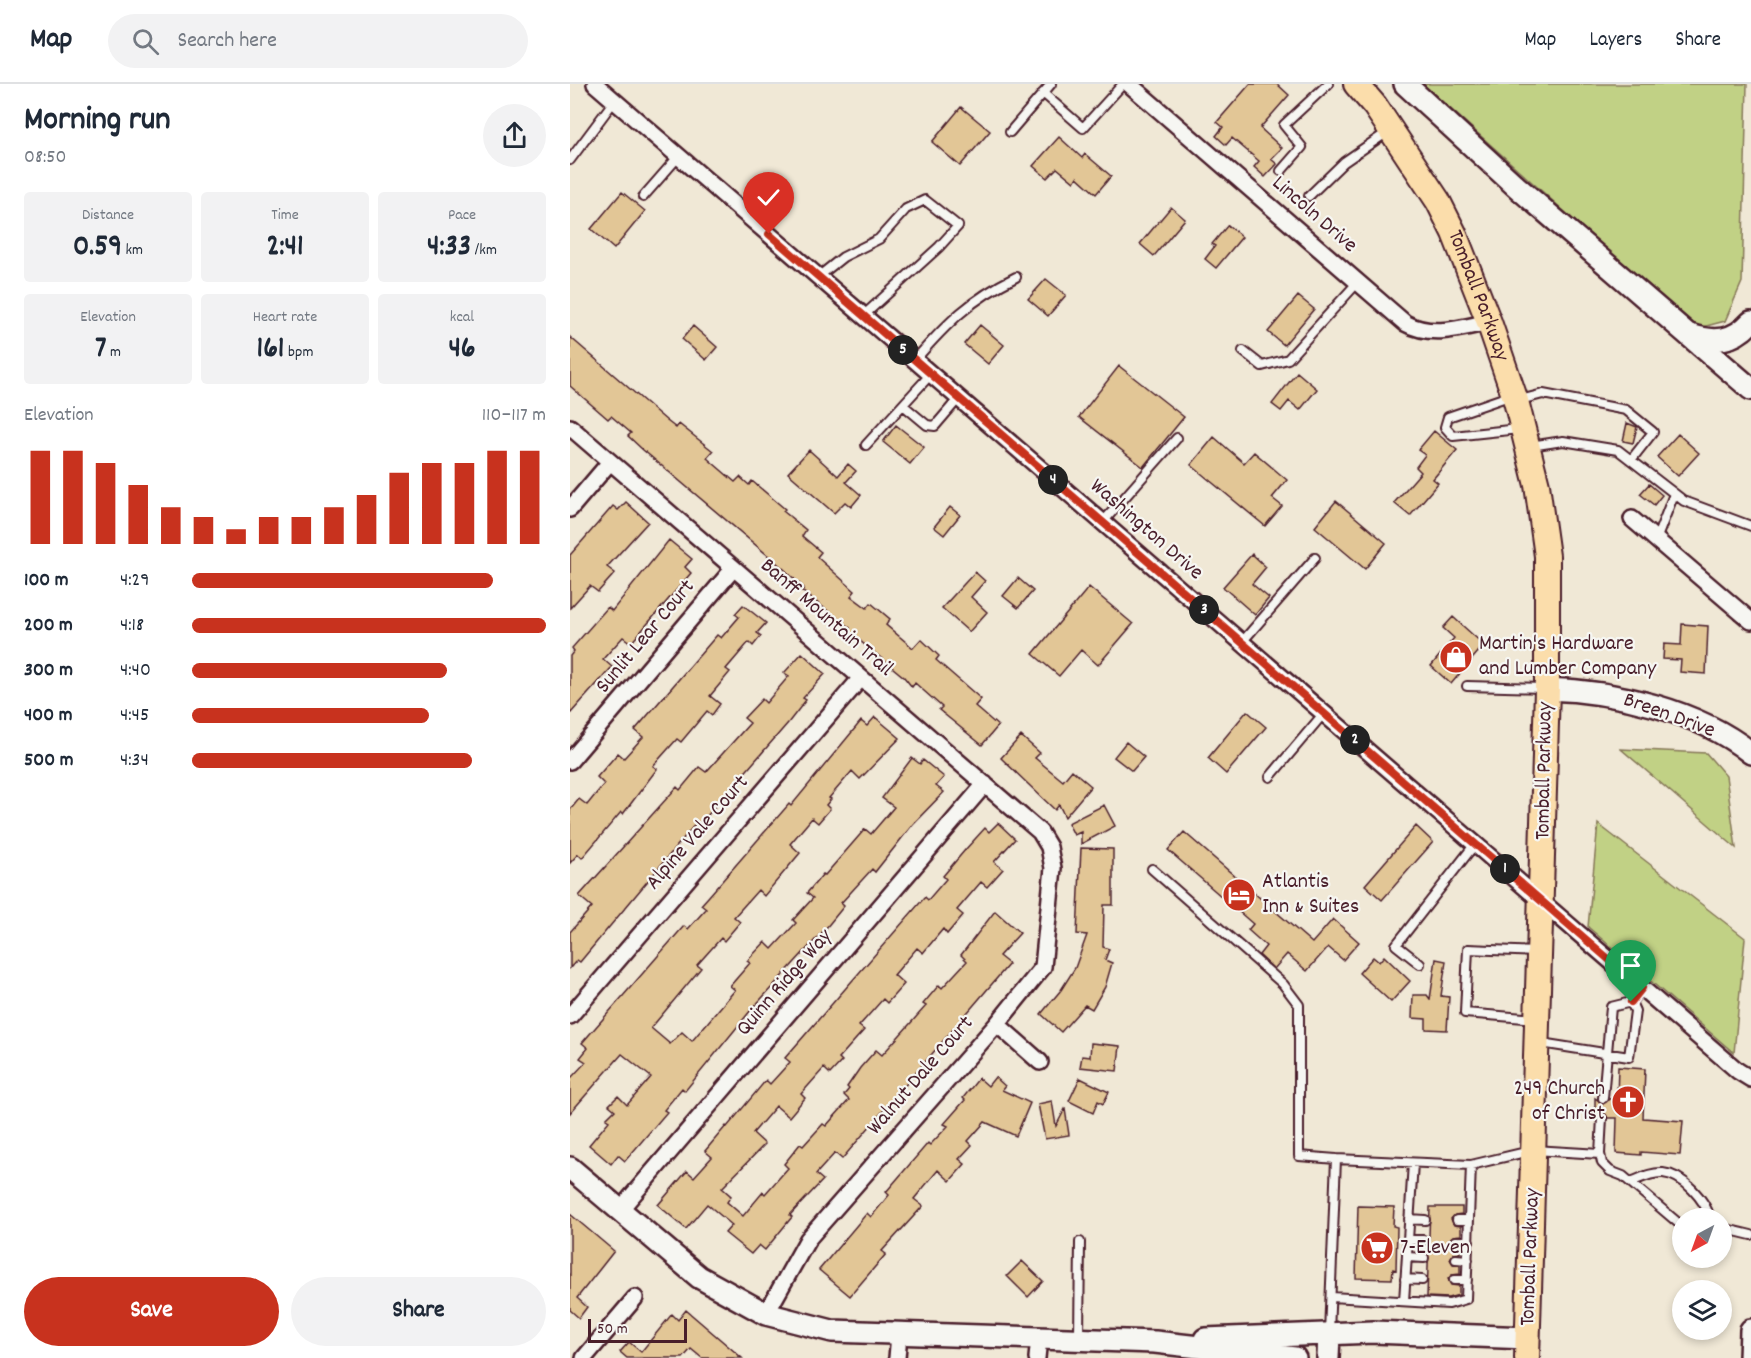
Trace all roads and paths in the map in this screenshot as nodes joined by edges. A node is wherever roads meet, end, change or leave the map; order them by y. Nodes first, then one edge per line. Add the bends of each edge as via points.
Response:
1 (595, 84) edge
2 (1051, 84) edge
3 (1123, 84) edge
4 (1129, 84) edge
5 (1328, 84) edge
6 (1356, 84) edge
7 (1405, 84) edge
8 (1043, 93) junction
9 (615, 101) junction
10 (1390, 130) junction
11 (1010, 132) dead end
12 (678, 156) junction
13 (570, 160) edge
14 (1281, 171) dead end
15 (1309, 196) dead end
16 (644, 197) dead end
17 (818, 277) junction
18 (1016, 277) dead end
19 (1358, 282) junction
20 (863, 315) junction
21 (1489, 322) junction
22 (1751, 322) edge
23 (1687, 334) junction
24 (1244, 351) dead end
25 (915, 360) junction
26 (931, 374) junction
27 (1751, 388) edge
28 (959, 398) junction
29 (1515, 398) junction
30 (903, 405) junction
31 (570, 426) edge
32 (1177, 438) dead end
33 (1526, 438) junction
34 (866, 445) dead end
35 (1631, 460) junction
36 (610, 462) junction
37 (1674, 494) junction
38 (570, 509) edge
39 (1632, 519) dead end
40 (1103, 522) junction
41 (1751, 526) edge
42 (1656, 540) junction
43 (1315, 558) dead end
44 (733, 569) junction
45 (1751, 621) edge
46 (1242, 642) junction
47 (861, 678) junction
48 (1467, 686) dead end
49 (1547, 689) junction
50 (1324, 713) junction
51 (1751, 753) edge
52 (570, 761) edge
53 (1270, 777) dead end
54 (985, 784) junction
55 (1475, 844) junction
56 (1049, 847) joint
57 (1152, 869) dead end
58 (1542, 901) junction
59 (1540, 952) junction
60 (1420, 964) dead end
61 (1642, 988) junction
62 (1631, 1002) junction
63 (570, 1016) edge
64 (997, 1024) junction
65 (1538, 1031) junction
66 (1607, 1052) junction
67 (1040, 1062) dead end
68 (1751, 1079) edge
69 (1603, 1098) dead end
70 (1602, 1118) dead end
71 (1534, 1150) junction
72 (1600, 1154) junction
73 (1336, 1159) junction
74 (1413, 1163) junction
75 (1471, 1166) junction
76 (570, 1168) edge
77 (1631, 1182) junction
78 (1706, 1208) edge
79 (619, 1211) junction
80 (1672, 1217) edge
81 (1409, 1219) junction
82 (1425, 1220) dead end
83 (1457, 1220) dead end
84 (1469, 1220) junction
85 (1732, 1230) edge
86 (1751, 1235) edge
87 (1408, 1240) junction
88 (1423, 1240) dead end
89 (1455, 1241) dead end
90 (1468, 1241) junction
91 (1080, 1242) dead end
92 (1407, 1257) junction
93 (1424, 1258) dead end
94 (1456, 1259) dead end
95 (1468, 1260) junction
96 (1405, 1279) junction
97 (1422, 1280) dead end
98 (1454, 1280) dead end
99 (1467, 1280) junction
100 (1331, 1297) junction
101 (635, 1298) dead end
102 (1404, 1301) junction
103 (766, 1314) junction
104 (1751, 1330) edge
105 (1329, 1333) junction
106 (898, 1334) junction
107 (1079, 1340) junction
108 (1155, 1342) junction
109 (1038, 1348) edge
110 (1528, 1348) edge
111 (584, 1358) edge
112 (897, 1358) edge
113 (1295, 1358) edge
114 (1328, 1358) edge
115 (1750, 1358) edge

1 - 9 street, Washington Drive
2 - 8 lane
3 - 8 lane via 1083,128
4 - 19 street, Lincoln Drive
5 - 14 lane via 1284,125 1302,147
6 - 10 main road, Tomball Parkway
7 - 23 street
8 - 11 lane
9 - 12 street, Washington Drive
9 - 13 lane
10 - 15 lane via 1344,162
10 - 21 main road, Tomball Parkway via 1438,201
12 - 16 lane
12 - 17 street, Washington Drive
17 - 20 street, Washington Drive
17 - 20 lane via 843,256 879,239 906,209 925,200 957,226
18 - 25 lane via 985,292 962,310
19 - 21 street, Lincoln Drive via 1418,330 1444,331
19 - 24 lane via 1288,359 1262,366
20 - 25 street, Washington Drive
21 - 29 main road, Tomball Parkway
22 - 23 street via 1724,340 1709,341
23 - 27 street
25 - 26 street, Washington Drive
26 - 28 street, Washington Drive
26 - 30 lane
28 - 30 lane via 935,426 927,425
28 - 40 street, Washington Drive
29 - 33 main road, Tomball Parkway
29 - 33 lane via 1448,417 1444,424 1453,436
29 - 35 lane via 1543,394 1626,410 1653,432
30 - 34 lane
31 - 36 street, Banff Mountain Trail
32 - 40 lane
33 - 35 lane via 1618,450
33 - 49 main road, Tomball Parkway via 1547,556
35 - 37 lane
36 - 38 street
36 - 44 street, Banff Mountain Trail
37 - 41 lane
37 - 42 lane
39 - 42 street
40 - 46 street, Washington Drive
42 - 45 street
43 - 46 lane
44 - 47 street, Banff Mountain Trail
44 - 52 street, Sunlit Lear Court
46 - 50 street, Washington Drive
47 - 54 street, Banff Mountain Trail
47 - 63 street, Alpine Vale Court
48 - 49 lane
49 - 51 street, Breen Drive via 1644,703 1714,730
49 - 58 main road, Tomball Parkway
50 - 53 lane
50 - 55 street, Washington Drive
54 - 56 street, Banff Mountain Trail via 1040,832
54 - 79 street, Quinn Ridge Way
55 - 58 street, Washington Drive
55 - 60 lane via 1396,945
56 - 64 street, Walnut Dale Court via 1053,868 1043,967
57 - 73 lane via 1282,984 1299,1005 1299,1156
58 - 59 main road, Tomball Parkway
58 - 61 street, Washington Drive
59 - 65 main road, Tomball Parkway
59 - 65 lane via 1468,949 1465,1013
61 - 62 lane
61 - 68 street, Washington Drive
62 - 66 lane via 1611,1006
62 - 66 lane via 1635,1011 1629,1057
64 - 67 street
64 - 103 street, Walnut Dale Court via 808,1239
65 - 66 lane
65 - 71 main road, Tomball Parkway
66 - 69 lane
70 - 72 lane
71 - 72 lane
71 - 75 lane
71 - 110 main road, Tomball Parkway
72 - 77 lane via 1610,1171
73 - 74 lane
73 - 100 lane
74 - 75 lane
74 - 81 lane
75 - 84 lane
76 - 79 street
77 - 78 lane via 1664,1173 1677,1178 1704,1201
77 - 80 lane
79 - 103 street via 699,1277
81 - 82 lane
81 - 87 lane
83 - 84 lane
84 - 90 lane
85 - 86 lane
87 - 88 lane
87 - 92 lane
89 - 90 lane
90 - 95 lane
91 - 107 lane
92 - 93 lane
92 - 96 lane
94 - 95 lane
95 - 99 lane
96 - 97 lane
96 - 102 lane
98 - 99 lane
99 - 102 lane via 1466,1299 1449,1304
100 - 102 lane
100 - 105 lane
101 - 111 street
103 - 106 street via 832,1330
104 - 115 street
105 - 108 street
105 - 110 street via 1373,1332
105 - 114 street
106 - 109 street
106 - 112 street
107 - 108 street
107 - 109 street
108 - 113 street

